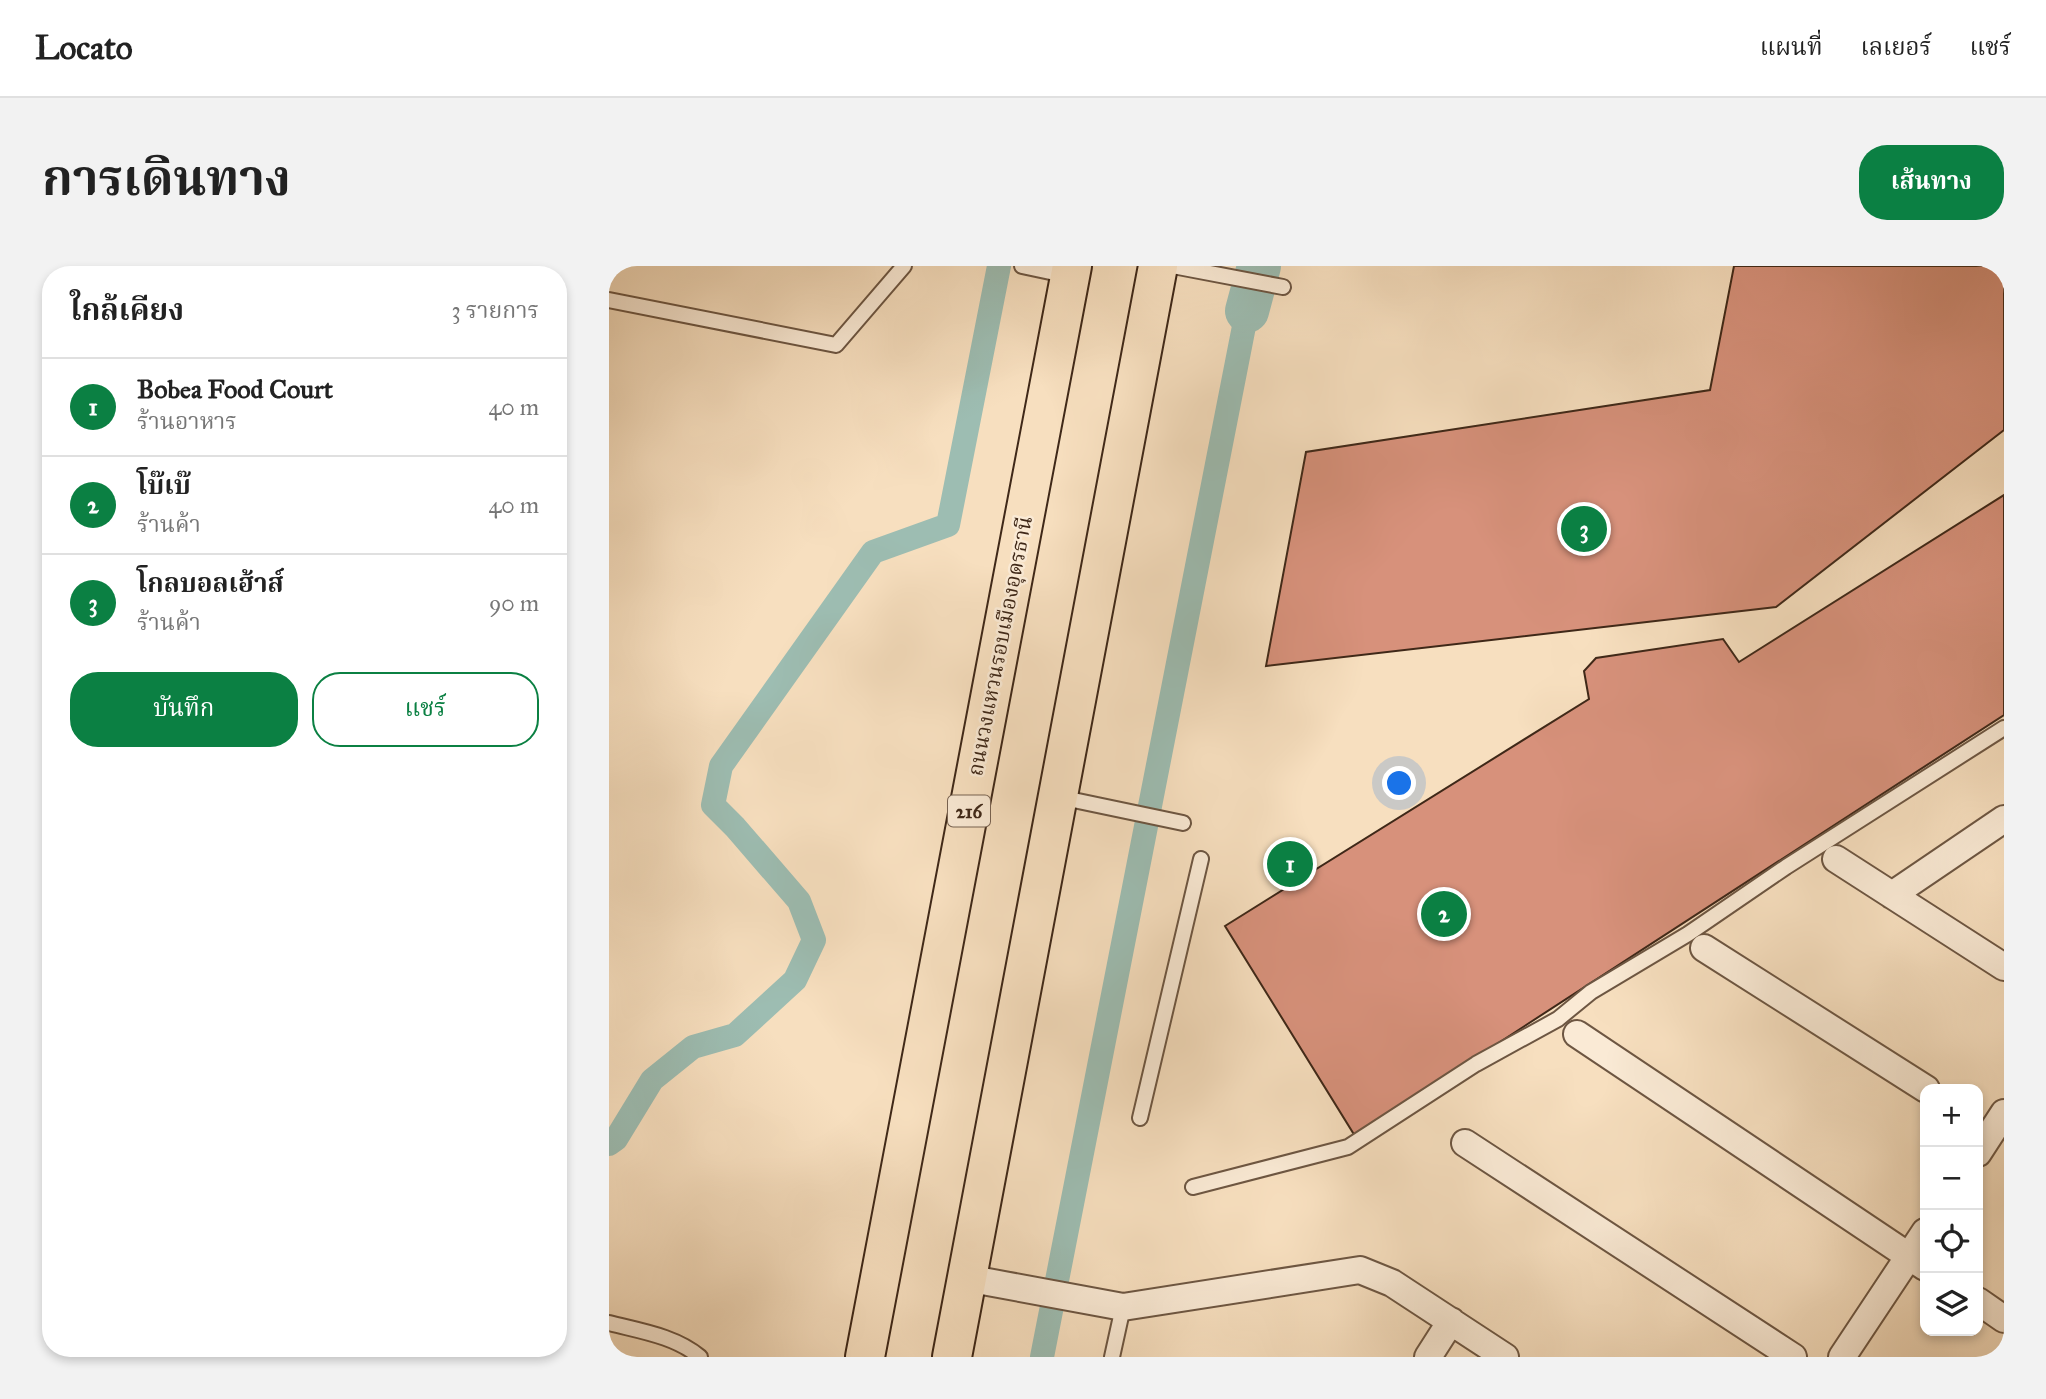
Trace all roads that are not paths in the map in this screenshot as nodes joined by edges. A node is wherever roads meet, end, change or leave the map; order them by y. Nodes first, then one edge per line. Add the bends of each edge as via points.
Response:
1 (904, 266) edge
2 (1158, 266) edge
3 (1173, 266) edge
4 (1028, 267) edge
5 (1071, 271) edge
6 (1283, 287) dead end
7 (609, 300) edge
8 (2004, 728) edge
9 (1058, 796) junction
10 (2004, 819) edge
11 (1183, 823) dead end
12 (1201, 859) dead end
13 (1836, 859) dead end
14 (1892, 895) junction
15 (1705, 948) dead end
16 (2004, 967) edge
17 (1577, 1034) dead end
18 (1920, 1085) edge
19 (1140, 1118) dead end
20 (1465, 1143) dead end
21 (1193, 1187) dead end
22 (1917, 1261) edge
23 (967, 1278) junction
24 (1983, 1304) edge
25 (1123, 1307) junction
26 (2004, 1319) edge
27 (1451, 1321) junction
28 (609, 1323) edge
29 (701, 1357) edge
30 (865, 1357) edge
31 (952, 1357) edge
32 (1112, 1357) edge
33 (1428, 1357) edge
34 (1505, 1357) edge
35 (1793, 1357) edge
36 (1842, 1357) edge

1 - 7 lane via 836,345
2 - 9 highway
3 - 6 lane
4 - 5 lane
5 - 30 highway, ถนนวงแหวนรอบเมืองอุดรธานี / 216
8 - 21 lane via 1591,992 1558,1019 1476,1064 1348,1147
9 - 11 lane
9 - 23 highway
10 - 14 street
12 - 19 lane
13 - 14 street
14 - 16 street
15 - 18 street
17 - 22 street
20 - 35 street
22 - 36 street
23 - 25 street
23 - 31 highway
24 - 26 street
25 - 27 street via 1360,1270 1392,1283
25 - 32 lane
27 - 33 street
27 - 34 street
28 - 29 lane via 670,1339

